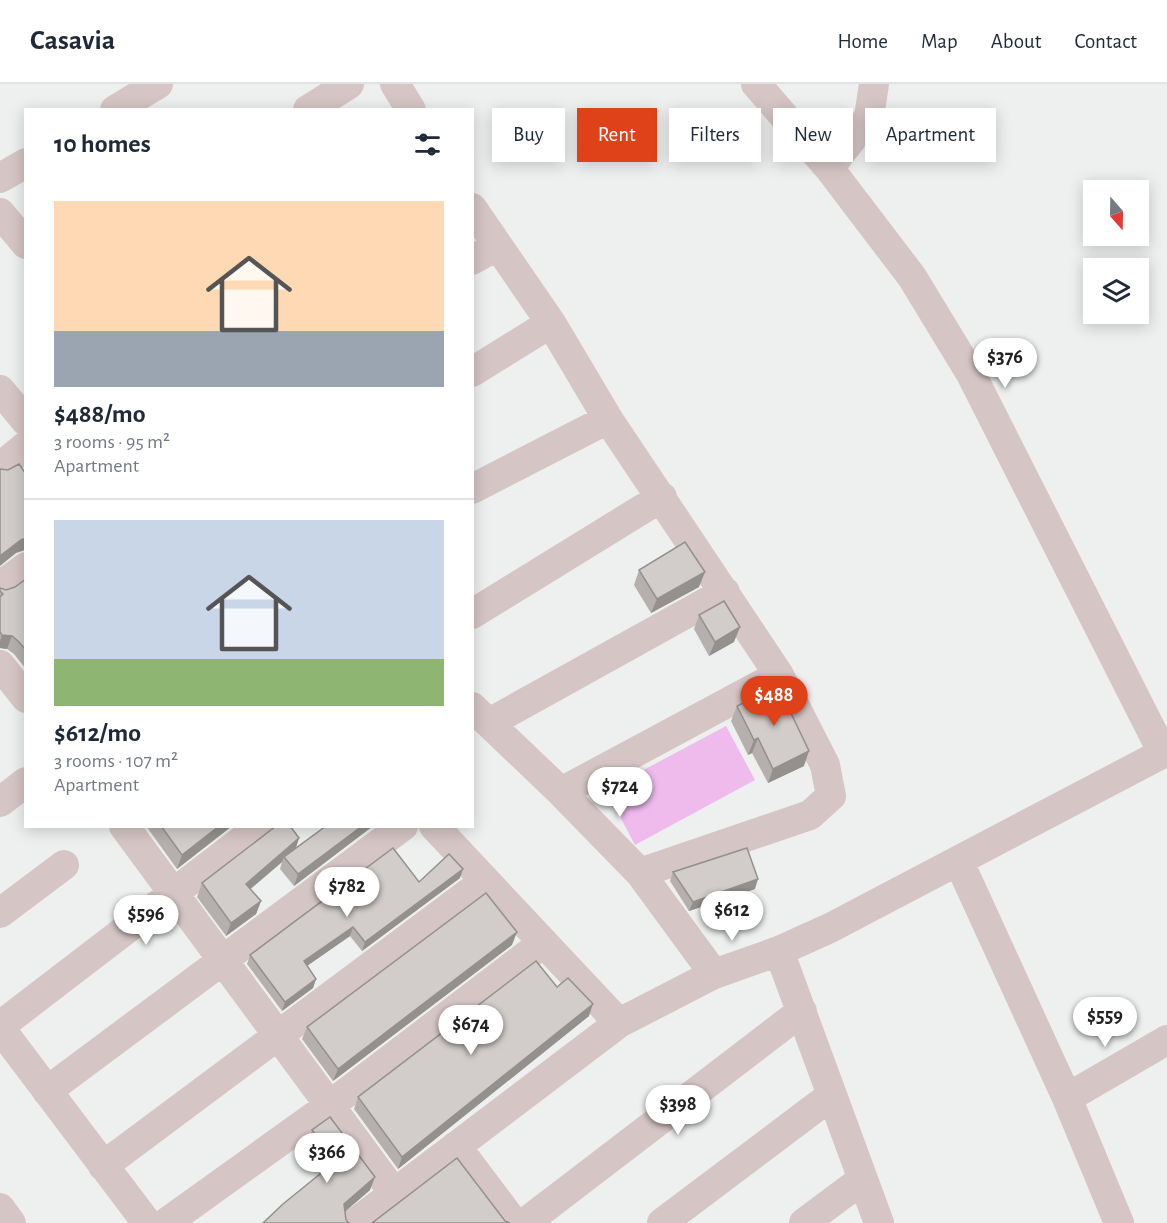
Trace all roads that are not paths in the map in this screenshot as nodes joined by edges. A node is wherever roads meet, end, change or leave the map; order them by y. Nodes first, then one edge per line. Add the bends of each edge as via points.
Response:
1 (158, 84) edge
2 (349, 84) edge
3 (395, 84) edge
4 (756, 84) edge
5 (873, 84) edge
6 (118, 108) edge
7 (311, 108) edge
8 (410, 108) edge
9 (24, 164) edge
10 (829, 168) junction
11 (0, 178) edge
12 (0, 213) edge
13 (474, 216) edge
14 (24, 242) edge
15 (484, 253) edge
16 (551, 323) junction
17 (474, 371) edge
18 (0, 390) edge
19 (24, 419) edge
20 (608, 419) junction
21 (24, 448) edge
22 (0, 467) edge
23 (474, 488) edge
24 (662, 497) junction
25 (24, 568) edge
26 (0, 586) edge
27 (725, 592) junction
28 (474, 613) edge
29 (0, 665) edge
30 (779, 675) junction
31 (24, 695) edge
32 (481, 715) edge
33 (1165, 752) edge
34 (24, 784) edge
35 (561, 792) junction
36 (0, 802) edge
37 (125, 828) edge
38 (258, 828) edge
39 (400, 828) edge
40 (436, 828) edge
41 (959, 862) junction
42 (64, 865) dead end
43 (640, 873) junction
44 (485, 881) junction
45 (174, 894) junction
46 (0, 913) edge
47 (543, 943) junction
48 (779, 951) junction
49 (222, 960) junction
50 (714, 974) junction
51 (802, 1011) junction
52 (619, 1023) junction
53 (0, 1027) edge
54 (277, 1035) junction
55 (1167, 1040) edge
56 (47, 1091) junction
57 (832, 1095) junction
58 (1067, 1098) junction
59 (329, 1106) junction
60 (456, 1146) junction
61 (103, 1166) junction
62 (863, 1179) junction
63 (394, 1193) junction
64 (0, 1208) edge
65 (11, 1223) edge
66 (147, 1223) edge
67 (166, 1223) edge
68 (355, 1223) edge
69 (514, 1223) edge
70 (525, 1223) edge
71 (662, 1223) edge
72 (804, 1223) edge
73 (879, 1223) edge
74 (1119, 1223) edge

1 - 6 street
2 - 7 street
3 - 8 street
4 - 10 street
5 - 10 street via 870,117
9 - 11 street
10 - 33 street via 912,277 971,374
12 - 14 street
13 - 15 street
15 - 16 street
16 - 17 street
16 - 20 street
18 - 19 street
20 - 23 street
20 - 24 street
21 - 22 street
24 - 27 street
24 - 28 street
25 - 26 street
27 - 30 street
27 - 32 street
29 - 31 street
30 - 35 street
30 - 43 street via 825,765 831,796 810,814
32 - 35 street
33 - 41 street
34 - 36 street
35 - 43 street
37 - 45 street
38 - 45 street
39 - 49 street
40 - 44 street
41 - 48 street
41 - 58 street
42 - 46 street
43 - 50 street
44 - 47 street
44 - 54 street
45 - 49 street
45 - 53 street
47 - 52 street
47 - 59 street
48 - 50 street
48 - 51 street
49 - 54 street
49 - 56 street
50 - 52 street
51 - 57 street
51 - 70 street
52 - 60 street
53 - 56 street
54 - 59 street
54 - 61 street
55 - 58 street
56 - 61 street
57 - 62 street
57 - 71 street
58 - 74 street
59 - 63 street
59 - 67 street
60 - 63 street
60 - 69 street
61 - 66 street
62 - 72 street
62 - 73 street
63 - 68 street
64 - 65 street

